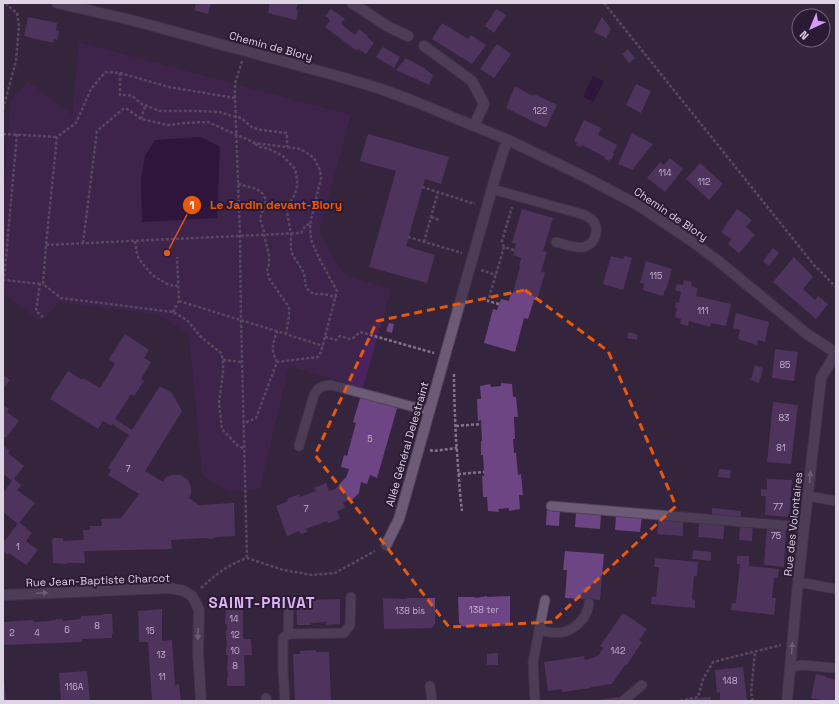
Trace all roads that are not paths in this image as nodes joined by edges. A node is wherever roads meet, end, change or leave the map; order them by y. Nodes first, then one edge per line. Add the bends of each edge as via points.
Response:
1 (57, 3) edge
2 (352, 3) edge
3 (408, 36) dead end
4 (424, 46) dead end
5 (474, 126) junction
6 (508, 140) junction
7 (492, 189) junction
8 (556, 242) dead end
9 (836, 353) edge
10 (429, 412) junction
11 (299, 446) dead end
12 (808, 496) junction
13 (836, 501) edge
14 (551, 506) dead end
15 (804, 527) junction
16 (386, 545) road end
17 (798, 582) junction
18 (836, 589) edge
19 (3, 595) edge
20 (351, 596) dead end
21 (545, 600) dead end
22 (289, 602) dead end
23 (589, 603) dead end
24 (539, 630) junction
25 (288, 634) junction
26 (790, 668) junction
27 (836, 668) edge
28 (642, 685) dead end
29 (430, 686) dead end
30 (202, 701) edge
31 (285, 701) edge
32 (432, 701) edge
33 (535, 701) edge
34 (623, 701) edge
35 (787, 701) edge

1 - 5 street, Chemin de Blory via 131,20 341,77 411,100
2 - 3 street via 387,26
4 - 5 street via 472,81 484,104
5 - 6 street, Chemin de Blory
6 - 7 street, Allée Général Delestraint
6 - 9 street, Chemin de Blory via 638,205 693,242 807,334
7 - 8 lane via 585,215 593,220 596,237 592,243 577,248
7 - 10 street, Allée Général Delestraint
12 -> 9 street, Rue des Volontaires via 821,378
10 - 11 lane via 331,385 323,386 314,395
10 - 16 street, Allée Général Delestraint via 399,518
12 - 13 lane
12 - 15 street, Rue des Volontaires
14 - 15 lane
15 - 17 street, Rue des Volontaires
17 - 18 lane
26 -> 17 street, Rue des Volontaires
19 -> 30 street, Rue Jean-Baptiste Charcot via 170,588 184,591 192,596 199,610 198,652
20 - 25 lane via 350,625 344,633
21 - 24 lane
22 - 25 lane
23 - 24 lane via 589,609 583,619 564,632
24 - 33 lane via 533,662
25 - 31 lane via 283,638
26 - 27 lane via 802,665
26 - 35 street, Rue des Volontaires
28 - 34 lane
29 - 32 lane

